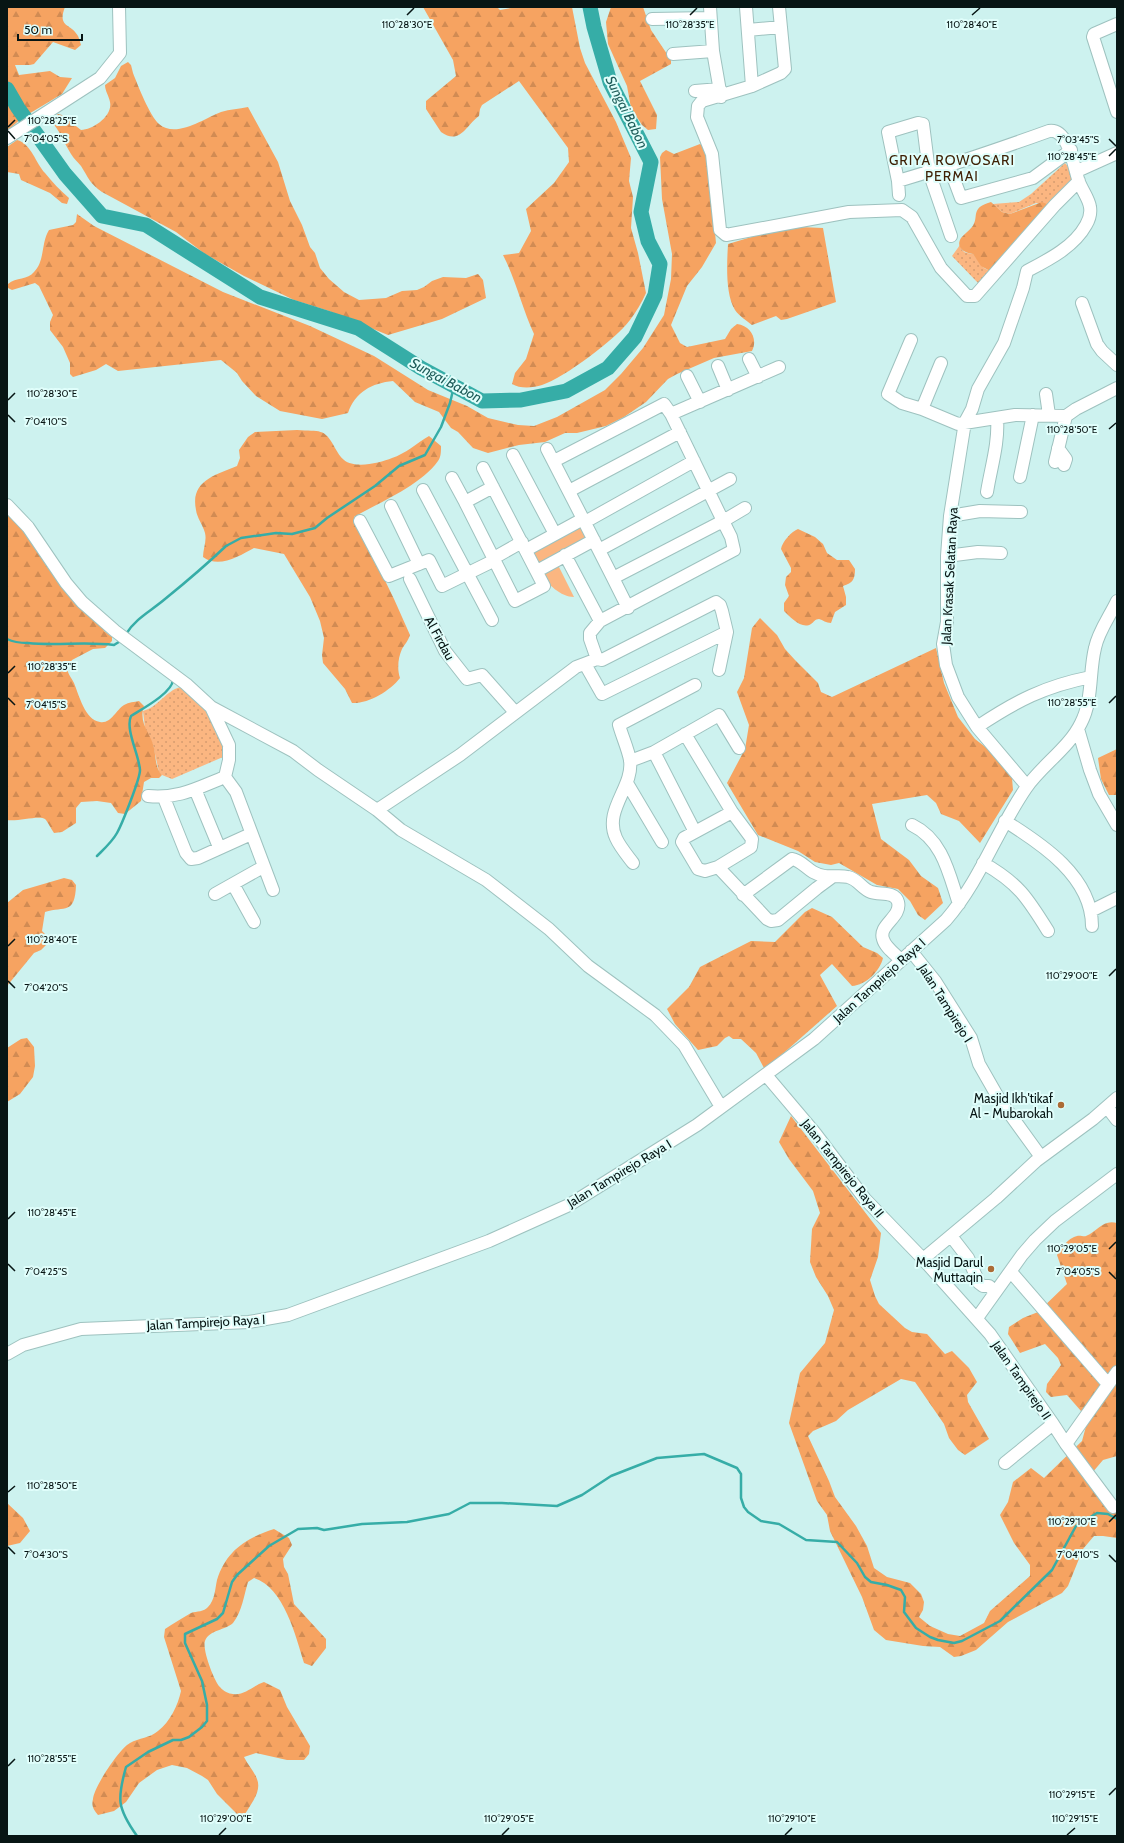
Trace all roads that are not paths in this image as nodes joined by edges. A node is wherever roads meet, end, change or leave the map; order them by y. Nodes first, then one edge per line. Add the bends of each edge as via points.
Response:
1 (119, 7) edge
2 (746, 7) edge
3 (779, 7) edge
4 (710, 13) edge
5 (652, 19) dead end
6 (1117, 24) edge
7 (781, 27) junction
8 (748, 30) junction
9 (713, 52) junction
10 (673, 54) dead end
11 (752, 86) junction
12 (695, 91) dead end
13 (720, 93) junction
14 (1117, 112) edge
15 (7, 138) edge
16 (1070, 150) junction
17 (1117, 153) edge
18 (949, 166) junction
19 (929, 172) junction
20 (1078, 176) junction
21 (898, 181) junction
22 (899, 195) dead end
23 (951, 236) dead end
24 (1082, 303) dead end
25 (911, 340) dead end
26 (749, 359) dead end
27 (941, 363) dead end
28 (1117, 365) edge
29 (718, 366) dead end
30 (779, 368) dead end
31 (687, 376) dead end
32 (758, 377) junction
33 (1117, 388) edge
34 (728, 390) junction
35 (1046, 394) dead end
36 (700, 402) junction
37 (922, 409) junction
38 (671, 414) junction
39 (1033, 415) junction
40 (1049, 415) junction
41 (1066, 416) junction
42 (997, 418) junction
43 (965, 422) junction
44 (680, 432) junction
45 (547, 449) dead end
46 (513, 455) dead end
47 (554, 461) junction
48 (694, 461) junction
49 (1059, 463) dead end
50 (483, 468) dead end
51 (1020, 477) dead end
52 (452, 478) dead end
53 (730, 479) dead end
54 (493, 487) junction
55 (423, 490) dead end
56 (569, 491) junction
57 (709, 491) junction
58 (987, 492) dead end
59 (465, 502) junction
60 (7, 505) edge
61 (391, 506) dead end
62 (745, 508) dead end
63 (1021, 512) dead end
64 (950, 516) junction
65 (360, 521) dead end
66 (584, 521) junction
67 (723, 521) junction
68 (554, 534) junction
69 (597, 545) junction
70 (524, 546) junction
71 (1001, 553) dead end
72 (565, 555) junction
73 (947, 556) junction
74 (493, 560) junction
75 (419, 564) junction
76 (537, 570) junction
77 (466, 574) junction
78 (613, 578) junction
79 (410, 579) dead end
80 (1117, 602) edge
81 (628, 608) junction
82 (492, 620) dead end
83 (600, 621) junction
84 (727, 632) junction
85 (597, 659) junction
86 (585, 664) junction
87 (719, 670) dead end
88 (1092, 677) junction
89 (694, 685) dead end
90 (211, 707) junction
91 (516, 712) junction
92 (977, 727) junction
93 (1078, 729) junction
94 (685, 734) junction
95 (739, 748) dead end
96 (654, 752) junction
97 (630, 761) junction
98 (225, 776) junction
99 (627, 783) junction
100 (1027, 786) junction
101 (195, 789) junction
102 (148, 796) dead end
103 (164, 798) junction
104 (377, 810) junction
105 (732, 812) junction
106 (1005, 821) junction
107 (912, 825) dead end
108 (1117, 825) edge
109 (695, 832) junction
110 (251, 834) junction
111 (662, 842) dead end
112 (219, 847) junction
113 (633, 863) dead end
114 (983, 863) junction
115 (718, 866) junction
116 (263, 867) junction
117 (832, 877) junction
118 (233, 884) junction
119 (273, 890) dead end
120 (215, 894) dead end
121 (743, 895) junction
122 (1117, 898) edge
123 (959, 904) junction
124 (1091, 911) junction
125 (254, 922) dead end
126 (1092, 926) dead end
127 (1048, 931) dead end
128 (911, 951) junction
129 (901, 960) junction
130 (766, 1074) junction
131 (1117, 1098) edge
132 (1107, 1106) junction
133 (721, 1107) junction
134 (1117, 1120) edge
135 (1041, 1157) junction
136 (1117, 1174) edge
137 (951, 1236) junction
138 (923, 1259) junction
139 (1011, 1272) junction
140 (995, 1292) junction
141 (977, 1318) junction
142 (7, 1354) edge
143 (1117, 1372) edge
144 (1108, 1384) junction
145 (1053, 1424) junction
146 (1066, 1444) junction
147 (1004, 1464) dead end
148 (1113, 1507) dead end

1 - 15 street via 120,53 100,78
2 - 8 street
3 - 7 street
4 - 5 street
4 - 9 street
6 - 14 street via 1094,34 1093,40
7 - 8 street
7 - 11 street via 785,69
8 - 11 street
9 - 10 street
9 - 13 street
11 - 13 street
12 - 13 street
13 - 20 street via 702,101 698,106 697,117 712,154 720,230 726,235 849,212 902,210 912,217 941,268 967,296 975,296
16 - 18 street, Jalan Krasak Selatan Raya via 1059,133 1054,130
16 - 18 street via 1033,178 961,198
16 - 20 street, Jalan Krasak Selatan Raya
17 - 20 street
18 - 19 street
19 - 21 street
19 - 21 street via 924,125 918,123 888,132
19 - 23 street
20 - 43 street, Jalan Krasak Selatan Raya via 1090,207 1087,225 1078,237 1056,255 1026,272 1004,343 978,389
21 - 22 street
24 - 28 street via 1098,344
25 - 37 street via 888,393 902,403
26 - 32 street
27 - 37 street
29 - 34 street
30 - 32 street
31 - 36 street
32 - 34 street
33 - 41 street
34 - 36 street
35 - 40 street
36 - 38 street
37 - 43 street via 958,424
38 - 44 street
38 - 47 street via 664,404
39 - 40 street
39 - 42 street
39 - 51 street
40 - 41 street
41 - 49 street via 1058,448 1066,459
42 - 43 street
42 - 58 street via 997,444
43 - 64 street, Jalan Krasak Selatan Raya
44 - 48 street
44 - 56 street
45 - 47 street
46 - 68 street
47 - 56 street
48 - 57 street
48 - 66 street
50 - 54 street
52 - 59 street
53 - 57 street
54 - 59 street
54 - 70 street
55 - 77 street
56 - 66 street
57 - 67 street
57 - 69 street
59 - 74 street
60 - 90 street via 28,527 66,583 99,618 186,684
61 - 75 street
62 - 67 street
63 - 64 street via 980,511
64 - 73 street, Jalan Krasak Selatan Raya
65 - 75 street via 389,576
66 - 68 street
66 - 69 street
67 - 78 street
67 - 81 street via 734,550
68 - 70 street
69 - 72 street
69 - 78 street
70 - 74 street
70 - 76 street
71 - 73 street via 978,552
72 - 76 street
72 - 83 street
73 - 92 street, Jalan Krasak Selatan Raya via 947,622 943,644 946,665 958,697
74 - 76 street via 515,601 544,586
74 - 77 street
75 - 77 street via 429,560 442,586
77 - 82 street
78 - 81 street
79 - 91 street, Al Firdau via 445,651 467,679 482,675
80 - 88 street, Jalan Tampirejo Raya I via 1095,647
81 - 83 street
83 - 85 street via 590,633
84 - 85 street via 720,605 716,602 602,660
84 - 86 street via 602,694
84 - 87 street
85 - 86 street
86 - 91 street via 576,667
88 - 92 street via 1063,682 1034,693
88 - 93 street, Jalan Tampirejo Raya I via 1086,712
89 - 97 street via 619,725
90 - 98 street via 229,745
90 - 104 street via 293,751
91 - 104 street via 460,755
92 - 100 street, Jalan Krasak Selatan Raya
93 - 100 street, Jalan Tampirejo Raya I
93 - 108 street via 1099,794
94 - 95 street via 719,715
94 - 96 street
94 - 105 street
96 - 97 street
96 - 109 street
97 - 99 street
98 - 101 street
98 - 110 street via 236,792
99 - 111 street
99 - 113 street via 616,806 613,822 615,837
100 - 106 street, Jalan Tampirejo Raya I
101 - 103 street
101 - 112 street
102 - 103 street
103 - 112 street via 189,858 198,858
104 - 133 street via 402,830 491,884 549,928 588,966 655,1015 684,1045
105 - 109 street
105 - 115 street via 752,839 752,845
106 - 114 street, Jalan Tampirejo Raya I
106 - 124 street via 1036,841 1060,861 1080,887
107 - 123 street via 935,844 950,872
109 - 115 street via 682,842 698,869 705,870
110 - 112 street
110 - 116 street
114 - 123 street, Jalan Tampirejo Raya I
114 - 127 street via 1018,888 1029,900
115 - 121 street
116 - 118 street
116 - 119 street
117 - 121 street via 813,872 792,859
117 - 121 street via 774,921 767,919
117 - 129 street via 848,876 868,890 892,895 897,900 897,914 883,932 882,938
118 - 120 street
118 - 125 street
122 - 124 street
123 - 128 street, Jalan Tampirejo Raya I via 946,920
124 - 126 street
128 - 129 street, Jalan Tampirejo Raya I
128 - 135 street, Jalan Tampirejo I via 935,981 971,1038 979,1064 999,1099
129 - 130 street, Jalan Tampirejo Raya I via 814,1039
130 - 133 street, Jalan Tampirejo Raya I
130 - 138 street, Jalan Tampirejo Raya II via 815,1133 864,1199
131 - 132 street
132 - 134 street
132 - 135 street
133 - 142 street, Jalan Tampirejo Raya I via 697,1126 569,1205 489,1241 288,1315 249,1322 81,1329 23,1346
135 - 137 street
136 - 139 street via 1055,1221 1022,1255
137 - 138 street
137 - 140 street via 968,1258 979,1283 990,1286
138 - 141 street, Jalan Tampirejo II
139 - 140 street
139 - 144 street
140 - 141 street
141 - 145 street, Jalan Tampirejo II
143 - 144 street
144 - 146 street
145 - 146 street, Jalan Tampirejo II
145 - 147 street
146 - 148 street, Jalan Tampirejo II

